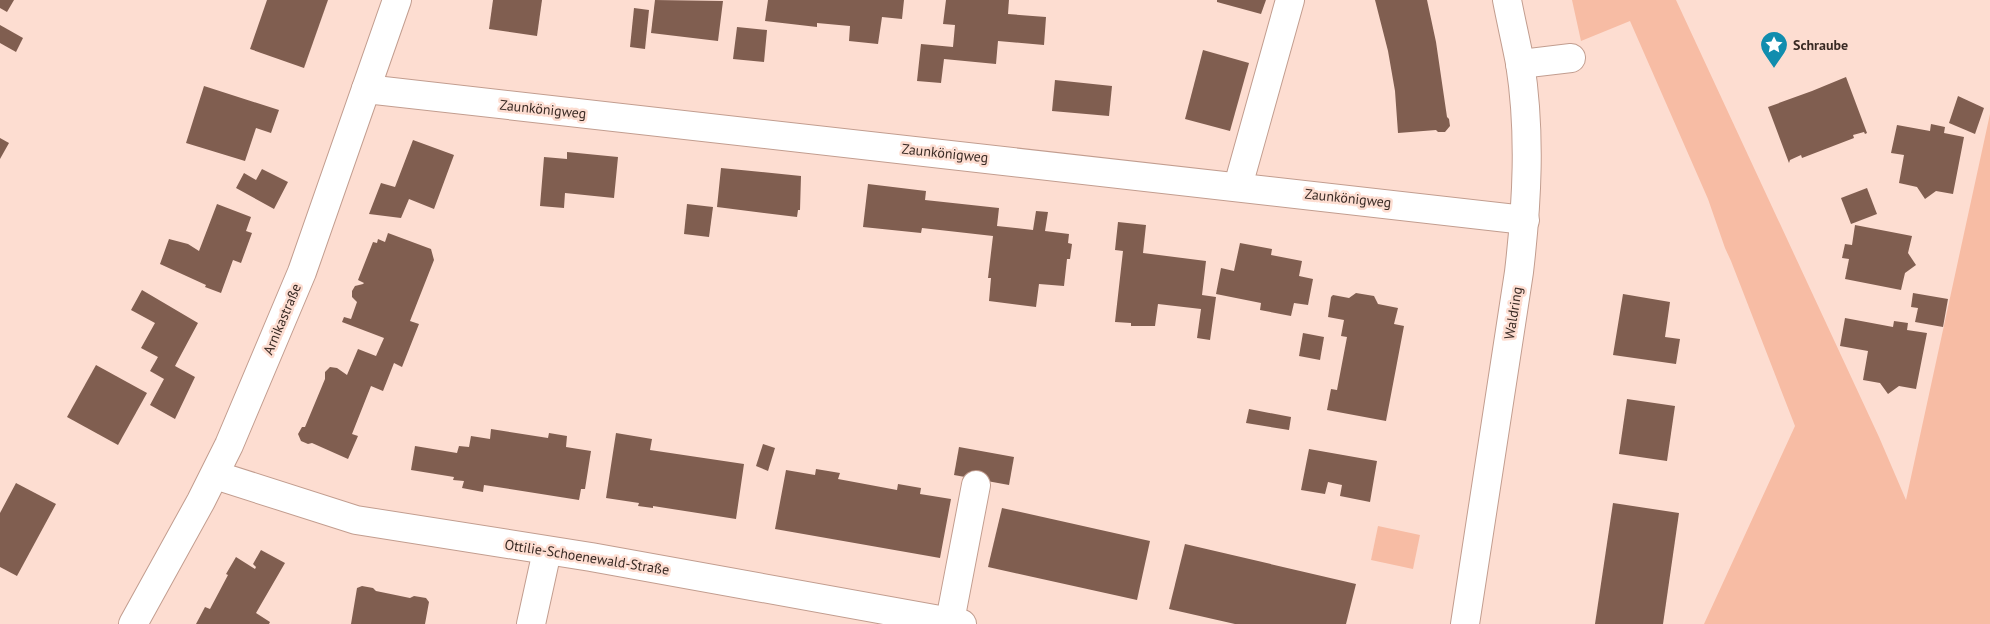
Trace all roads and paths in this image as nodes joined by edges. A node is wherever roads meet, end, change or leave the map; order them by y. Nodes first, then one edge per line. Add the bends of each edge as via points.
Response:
1 (397, 0) edge
2 (1290, 0) edge
3 (1506, 0) edge
4 (1571, 58) dead end
5 (1520, 64) junction
6 (366, 89) junction
7 (1238, 186) junction
8 (1525, 220) junction
9 (215, 475) junction
10 (976, 485) dead end
11 (547, 551) junction
12 (956, 623) edge
13 (133, 624) edge
14 (531, 624) edge
15 (1464, 624) edge

1 - 6 street, Arnikastraße
2 - 7 street
3 - 5 street, Waldring
4 - 5 street
5 - 8 street, Waldring via 1526,119
6 - 7 street, Zaunkönigweg
6 - 9 street, Arnikastraße via 302,272
7 - 8 street, Zaunkönigweg
8 - 15 street, Waldring
9 - 11 street, Ottilie-Schoenewald-Straße via 356,520
9 - 13 street, Arnikastraße
10 - 12 street
11 - 12 street, Ottilie-Schoenewald-Straße via 715,578
11 - 14 street

